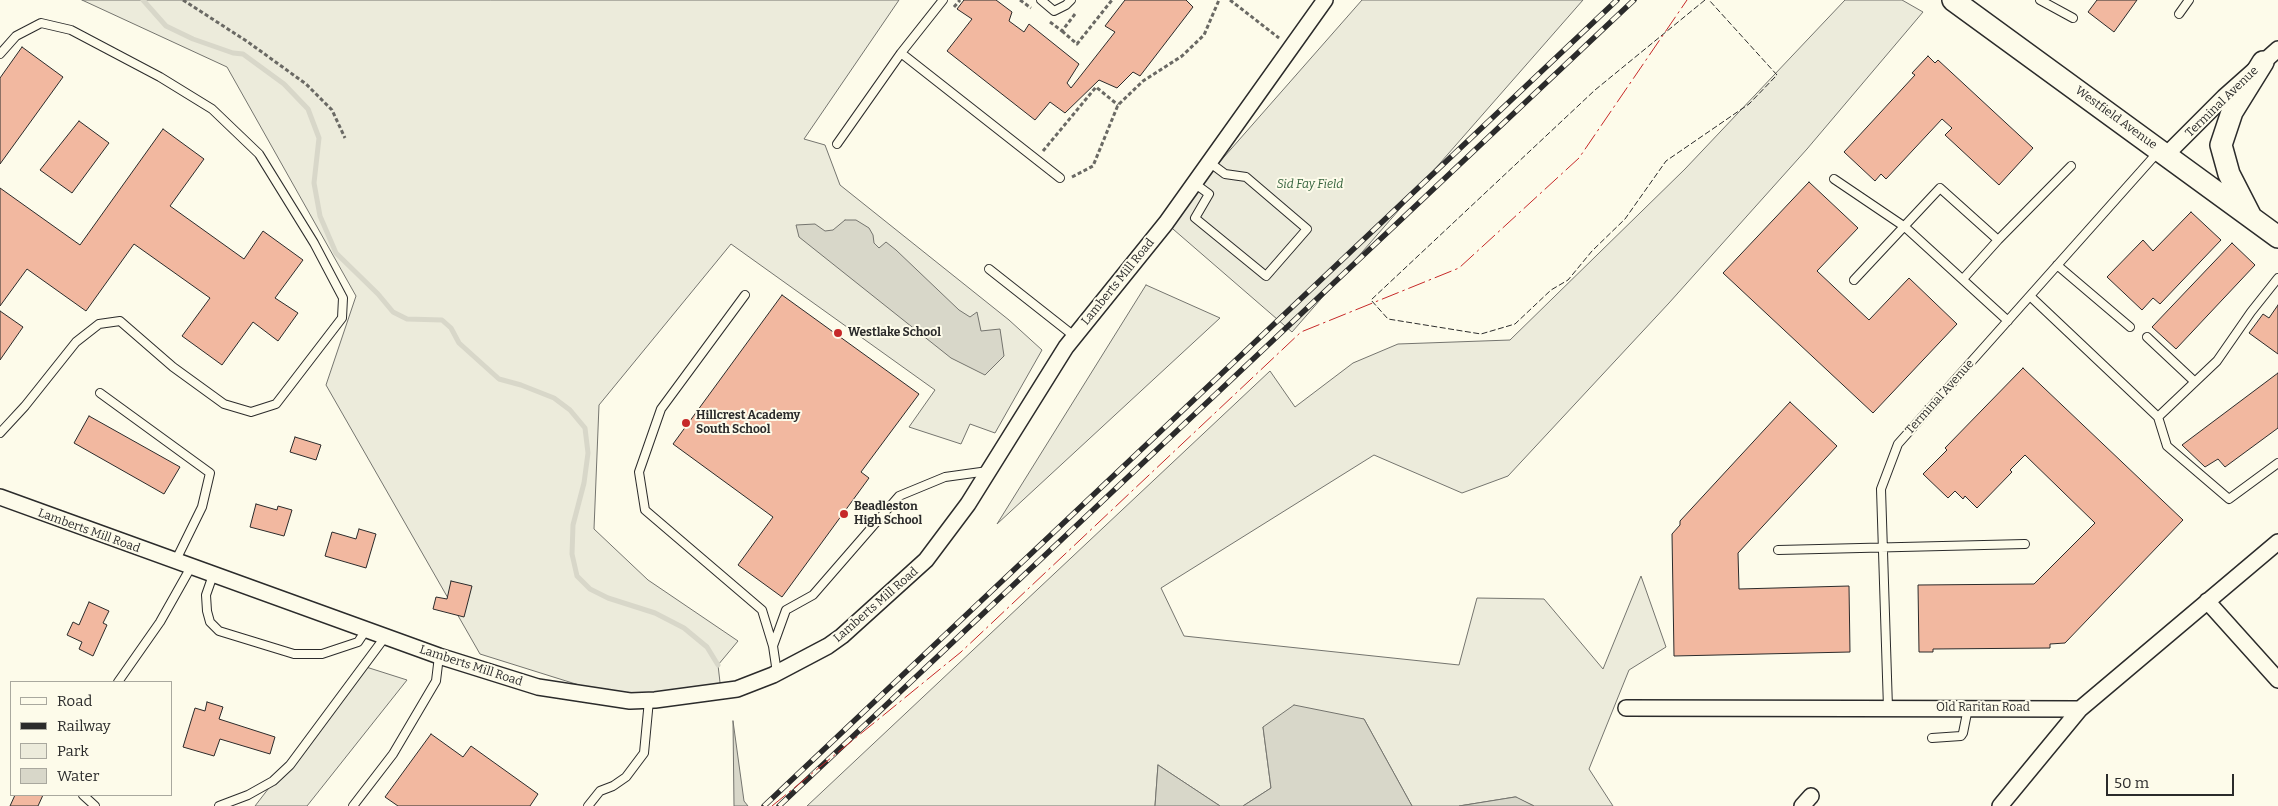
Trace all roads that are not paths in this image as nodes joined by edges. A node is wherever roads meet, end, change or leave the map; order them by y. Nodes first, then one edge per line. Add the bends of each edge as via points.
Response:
1 (943, 0) edge
2 (1041, 0) edge
3 (1070, 0) edge
4 (1326, 0) edge
5 (1953, 0) edge
6 (2040, 0) edge
7 (2189, 0) edge
8 (2179, 14) dead end
9 (2073, 18) dead end
10 (902, 53) junction
11 (0, 54) edge
12 (2271, 56) edge
13 (837, 144) dead end
14 (2163, 153) junction
15 (1209, 162) junction
16 (2071, 166) dead end
17 (1060, 178) dead end
18 (1834, 179) dead end
19 (1194, 182) junction
20 (2251, 217) junction
21 (1905, 227) junction
22 (2278, 237) edge
23 (1998, 240) junction
24 (2057, 265) junction
25 (989, 269) dead end
26 (2278, 278) edge
27 (1854, 280) dead end
28 (1963, 280) junction
29 (745, 295) dead end
30 (2030, 296) junction
31 (2008, 321) junction
32 (2130, 327) dead end
33 (1074, 336) junction
34 (2147, 337) dead end
35 (2194, 382) junction
36 (100, 393) dead end
37 (2158, 416) junction
38 (3, 423) edge
39 (0, 433) edge
40 (2278, 463) edge
41 (988, 471) junction
42 (3, 504) edge
43 (2278, 542) edge
44 (2025, 544) dead end
45 (1882, 547) junction
46 (1778, 550) dead end
47 (175, 562) junction
48 (192, 567) junction
49 (213, 575) junction
50 (2207, 601) junction
51 (366, 630) junction
52 (385, 637) junction
53 (773, 646) junction
54 (439, 656) junction
55 (777, 673) junction
56 (2278, 680) edge
57 (119, 681) edge
58 (649, 700) junction
59 (1626, 708) dead end
60 (1888, 708) junction
61 (1968, 708) junction
62 (2080, 709) junction
63 (1932, 738) dead end
64 (84, 796) edge
65 (358, 804) edge
66 (95, 806) edge
67 (219, 806) edge
68 (588, 806) edge
69 (2000, 806) edge

1 - 10 lane
2 - 3 lane via 1054,11
4 - 15 street, Lamberts Mill Road
5 - 14 street, Westfield Avenue
6 - 9 lane
7 - 8 lane
10 - 13 lane
10 - 17 lane
11 - 38 lane via 16,36 41,23 71,30 212,109 259,154 314,243 343,298 342,318 276,404 251,412 224,404 173,367 120,321 99,324 76,342 25,406
12 - 14 street, Terminal Avenue
12 - 20 street via 2232,112 2221,145 2229,174
14 - 20 street, Westfield Avenue
14 - 24 lane, Terminal Avenue
15 - 19 street, Lamberts Mill Road
15 - 19 lane via 1225,174 1246,177 1307,229 1266,276 1194,218 1209,194
16 - 23 lane
18 - 21 lane
19 - 33 street, Lamberts Mill Road via 1166,223
20 - 22 street, Westfield Avenue
21 - 23 lane via 1940,188
21 - 27 lane
21 - 28 lane
23 - 28 lane
24 - 30 lane, Terminal Avenue
24 - 32 lane
25 - 33 lane
26 - 35 lane via 2217,361
28 - 31 lane
29 - 53 lane via 661,409 639,472 645,510 762,610
30 - 31 lane, Terminal Avenue
30 - 37 lane
31 - 45 lane, Terminal Avenue via 1898,444 1881,489
33 - 41 street, Lamberts Mill Road
34 - 35 lane
35 - 37 lane
36 - 47 lane via 210,473 202,507
37 - 40 lane via 2167,446 2229,499
38 - 39 lane
41 - 53 lane via 945,477 899,496 813,594 786,610
41 - 55 street, Lamberts Mill Road via 926,560 842,636
42 - 47 street, Lamberts Mill Road
43 - 50 street
44 - 45 lane
45 - 46 lane
45 - 60 lane, Terminal Avenue
47 - 48 street, Lamberts Mill Road
48 - 49 street, Lamberts Mill Road
48 - 57 lane via 160,622
49 - 51 street, Lamberts Mill Road
49 - 51 lane via 206,595 207,611 210,622 219,631 294,654 322,654 358,642
50 - 56 street
50 - 62 street
51 - 52 street, Lamberts Mill Road
52 - 54 street, Lamberts Mill Road
52 - 67 lane via 290,765 274,781
53 - 55 lane
54 - 58 street, Lamberts Mill Road via 538,687 630,701
54 - 65 lane via 436,681 393,754
55 - 58 street, Lamberts Mill Road via 737,689
58 - 68 lane via 644,753 626,777 600,791
59 - 60 street, Old Raritan Road
60 - 61 street, Old Raritan Road
61 - 62 street, Old Raritan Road
61 - 63 lane via 1961,736
62 - 69 street
64 - 66 lane

